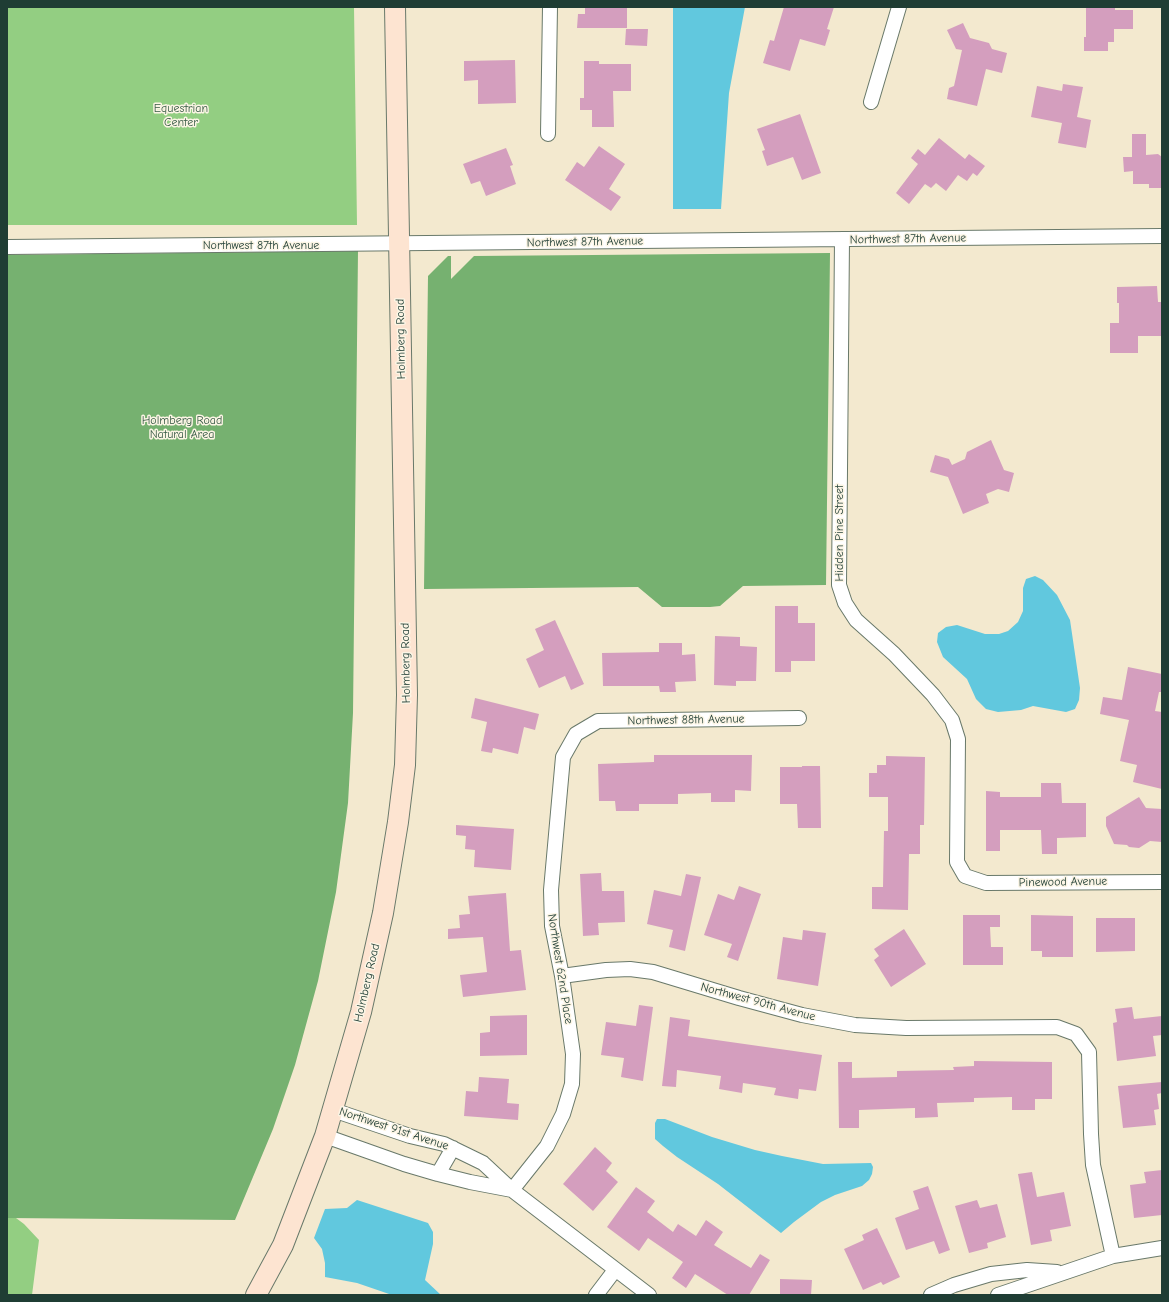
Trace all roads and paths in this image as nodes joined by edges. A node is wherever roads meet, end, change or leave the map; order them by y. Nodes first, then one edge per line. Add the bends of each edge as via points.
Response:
1 (395, 7) edge
2 (550, 7) edge
3 (899, 7) edge
4 (871, 102) dead end
5 (548, 134) dead end
6 (1162, 236) edge
7 (842, 239) junction
8 (399, 244) junction
9 (7, 247) edge
10 (800, 718) dead end
11 (576, 734) joint
12 (965, 876) joint
13 (1162, 882) edge
14 (562, 976) junction
15 (333, 1110) junction
16 (325, 1136) junction
17 (453, 1148) junction
18 (438, 1174) junction
19 (512, 1190) junction
20 (1162, 1248) edge
21 (1113, 1256) junction
22 (615, 1270) junction
23 (1062, 1273) junction
24 (256, 1295) edge
25 (596, 1295) edge
26 (649, 1295) edge
27 (931, 1295) edge
28 (998, 1295) edge

1 - 8 street, Holmberg Road
2 - 5 street
3 - 4 street
6 - 7 street, Northwest 87th Avenue
7 - 8 street, Northwest 87th Avenue
7 - 12 street, Hidden Pine Street via 839,585 845,604 856,620 894,654 952,720 958,739 957,862
8 - 9 street, Northwest 87th Avenue
8 - 15 street, Holmberg Road via 407,695 405,765 383,912 361,1012
10 - 11 street, Northwest 88th Avenue via 598,721
11 - 14 street, Northwest 62nd Place via 563,757 551,890 552,926
12 - 13 street, Pinewood Avenue via 986,883
14 - 19 street, Northwest 62nd Place via 573,1054 572,1084 563,1114 547,1146
14 - 21 street, Northwest 90th Avenue via 606,970 630,969 653,972 802,1016 855,1025 906,1028 1056,1027 1076,1034 1089,1052 1093,1165
15 - 16 street, Holmberg Road
15 - 17 street, Northwest 91st Avenue
16 - 18 street, Northwest 91st Avenue
16 - 24 street, Holmberg Road via 283,1245
17 - 18 street
17 - 19 street, Northwest 91st Avenue via 483,1163
18 - 19 street, Northwest 91st Avenue
19 - 22 street, Northwest 91st Avenue
20 - 21 street
21 - 23 street
22 - 25 street
22 - 26 street, Northwest 91st Avenue
23 - 27 street via 1027,1270 991,1274
23 - 28 street

